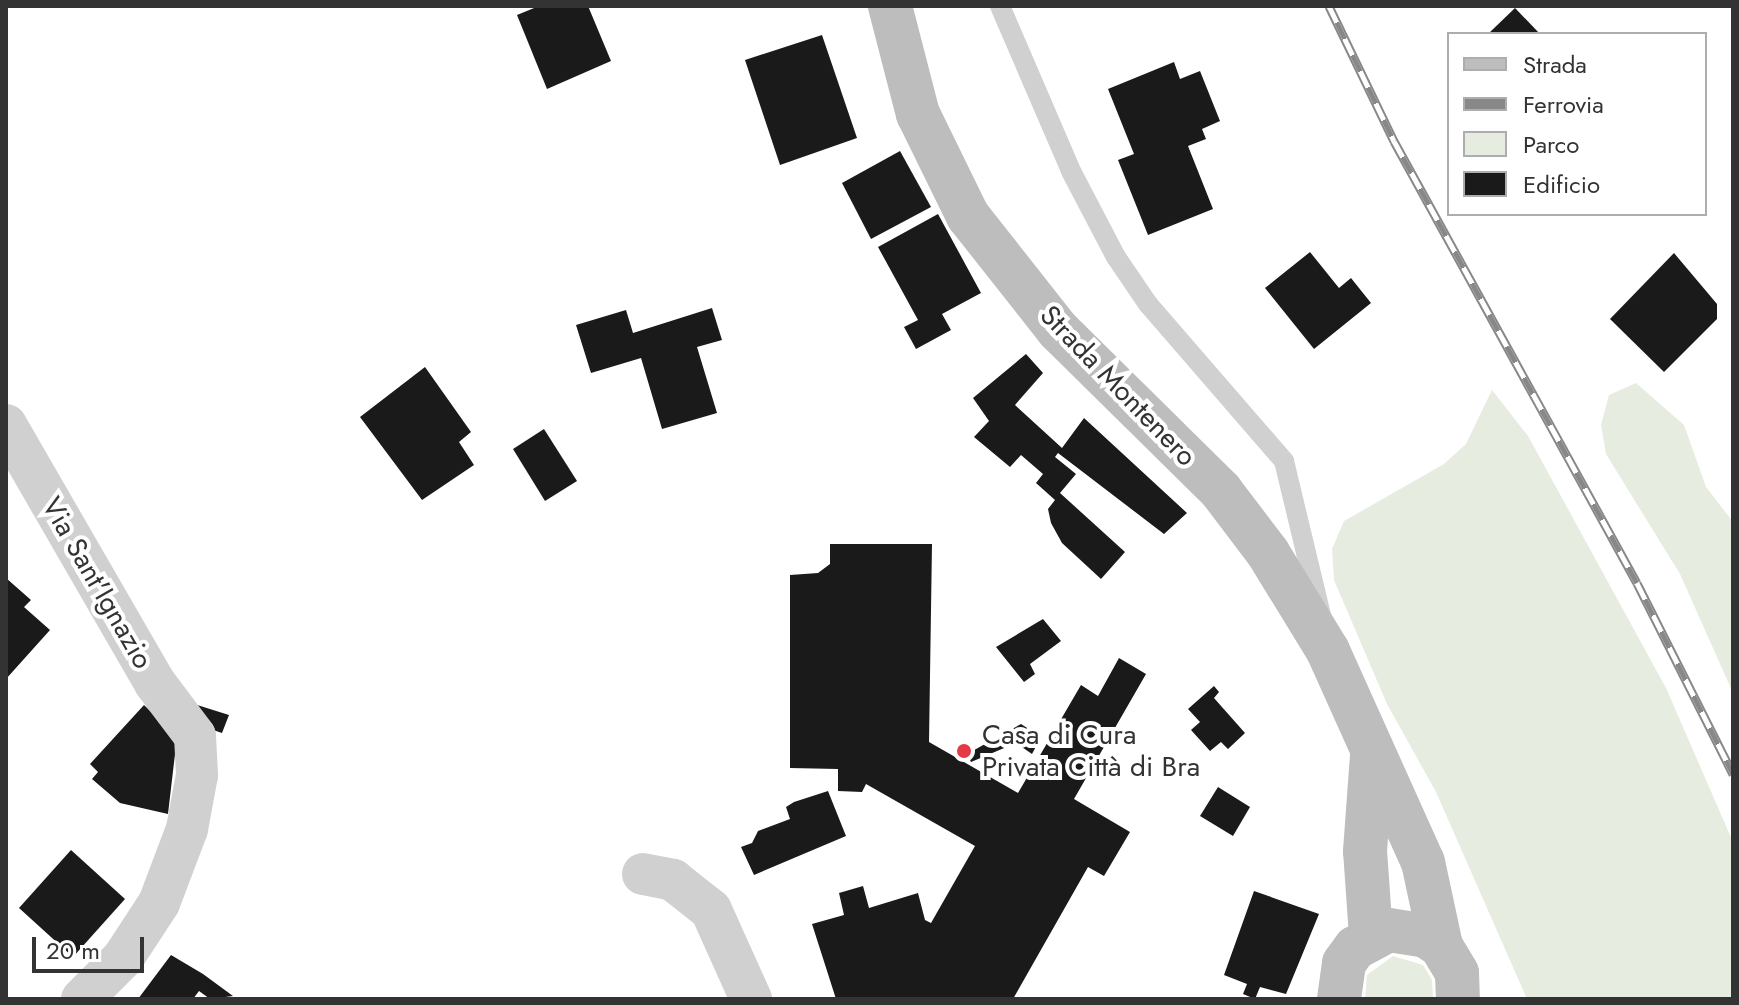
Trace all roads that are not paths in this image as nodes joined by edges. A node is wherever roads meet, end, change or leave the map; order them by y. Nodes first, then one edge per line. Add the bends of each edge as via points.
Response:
1 (890, 6) edge
2 (1000, 6) edge
3 (6, 425) edge
4 (1328, 651) junction
5 (1372, 755) junction
6 (643, 874) dead end
7 (1371, 936) junction
8 (1441, 946) junction
9 (1462, 995) edge
10 (82, 999) edge
11 (751, 999) edge
12 (1339, 999) edge

1 - 4 main road, Strada Montenero via 918,114 968,216 1058,330 1221,491 1268,553
2 - 4 lane via 1065,159 1116,257 1148,304 1284,461 1297,498
3 - 10 street, Via Sant'Ignazio via 155,683 195,736 197,775 187,829 159,903 123,958
4 - 5 main road, Strada Montenero
5 - 7 main road, Strada Montenero via 1365,851
5 - 8 main road, Strada Montenero via 1423,862
6 - 11 street via 673,880 711,910
7 - 8 main road via 1408,931
7 - 12 main road via 1344,963
8 - 9 main road, Strada Montenero via 1451,959

